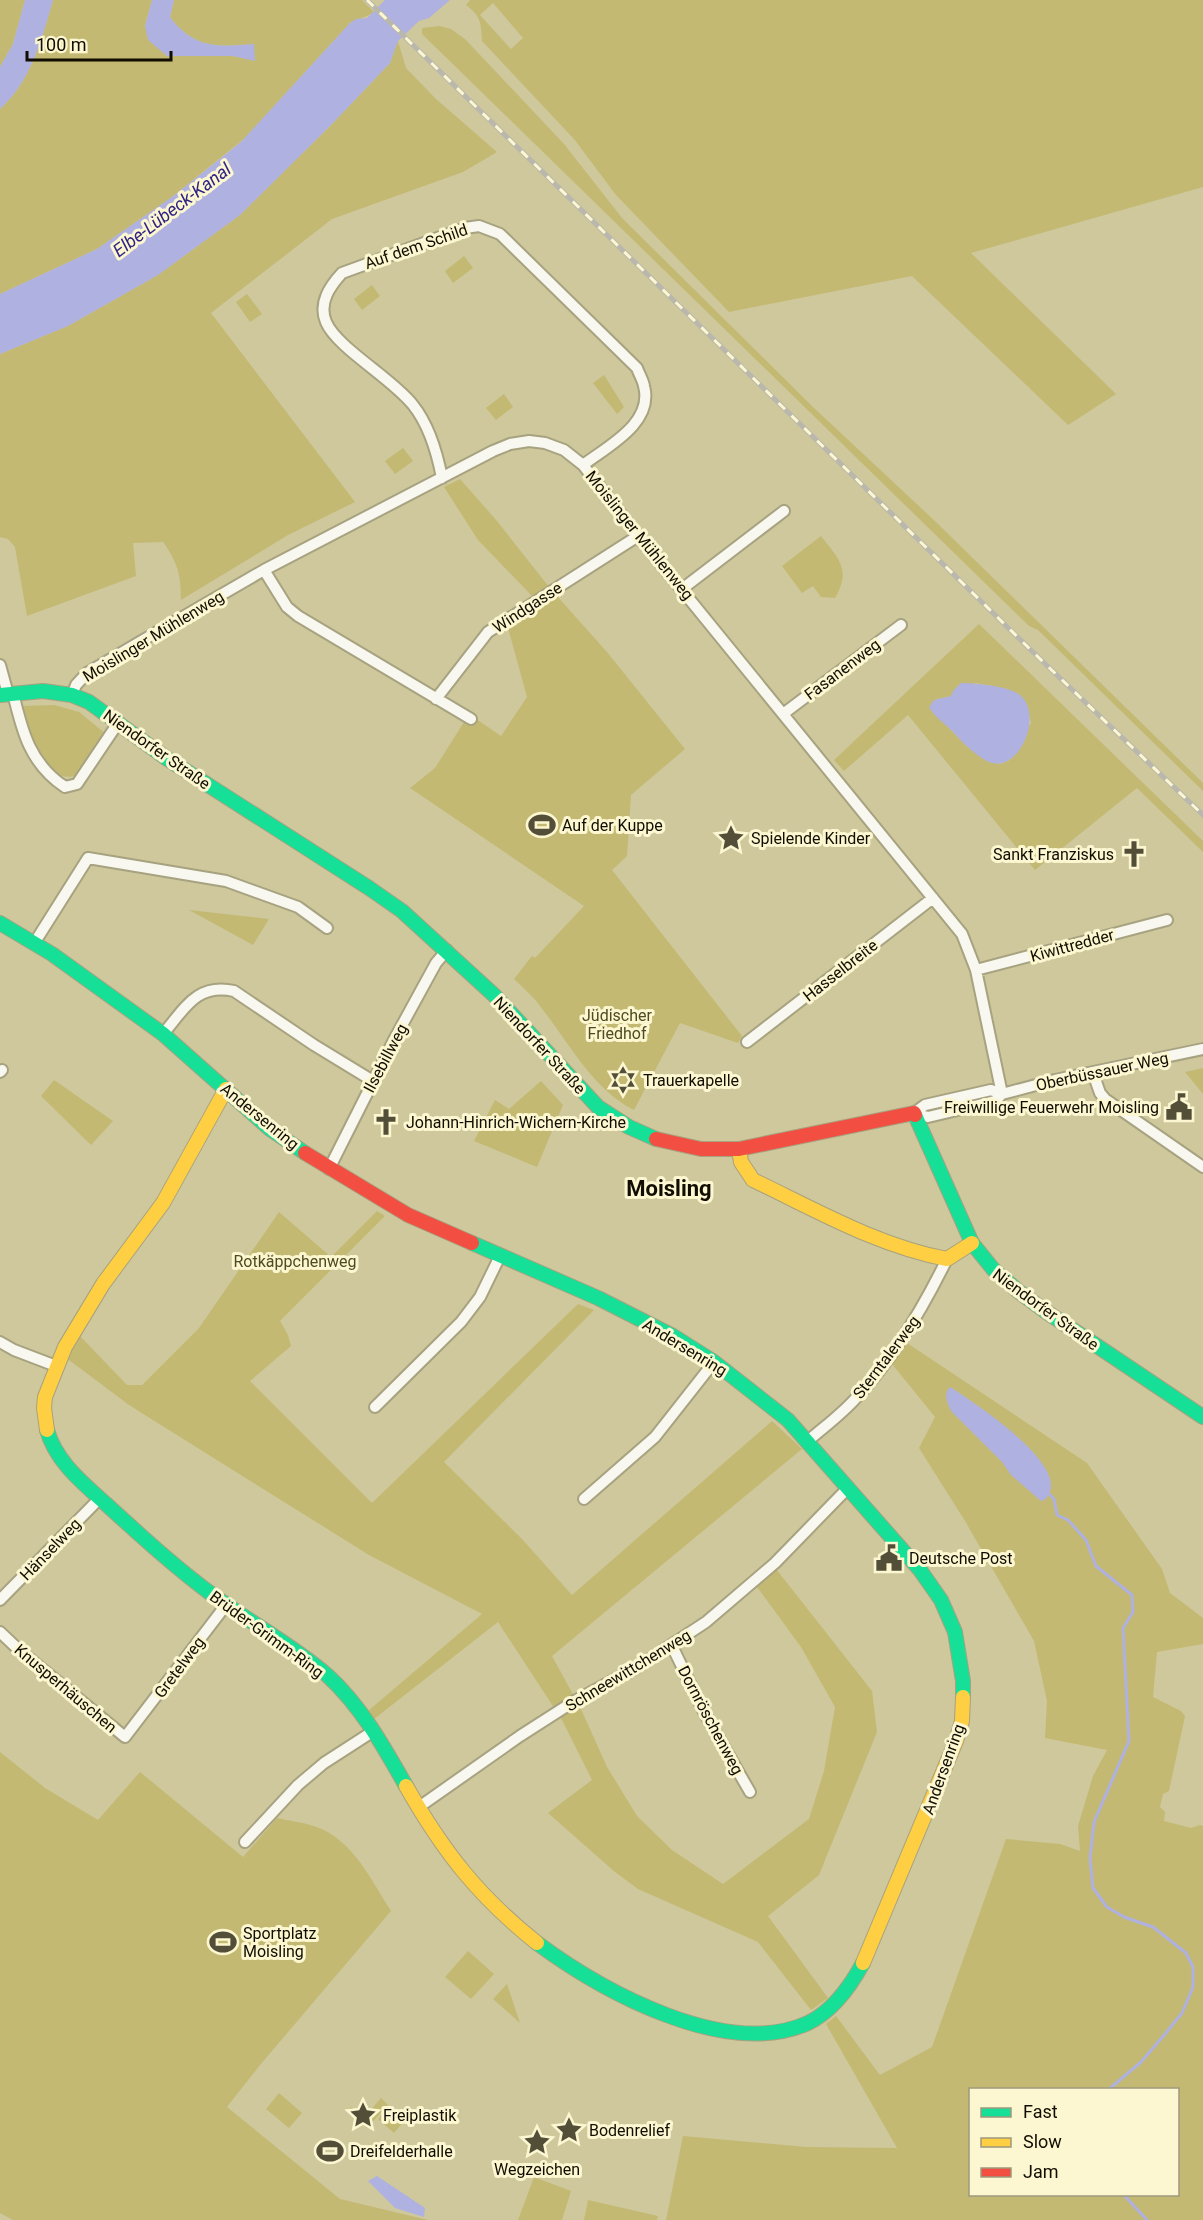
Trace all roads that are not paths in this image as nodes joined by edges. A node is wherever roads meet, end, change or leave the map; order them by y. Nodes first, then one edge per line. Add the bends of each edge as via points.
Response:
1 (583, 465) junction
2 (442, 478) junction
3 (784, 511) dead end
4 (638, 536) junction
5 (264, 570) junction
6 (682, 589) junction
7 (901, 625) dead end
8 (0, 665) edge
9 (7, 694) edge
10 (72, 695) junction
11 (436, 699) junction
12 (783, 714) junction
13 (471, 719) dead end
14 (118, 723) junction
15 (933, 898) junction
16 (1167, 920) dead end
17 (0, 923) edge
18 (327, 928) dead end
19 (35, 942) junction
20 (447, 950) junction
21 (976, 970) junction
22 (163, 1034) junction
23 (747, 1042) dead end
24 (1203, 1049) edge
25 (1093, 1073) junction
26 (373, 1081) junction
27 (226, 1089) junction
28 (1002, 1094) junction
29 (914, 1113) junction
30 (739, 1149) junction
31 (1203, 1167) edge
32 (329, 1169) junction
33 (972, 1243) junction
34 (500, 1256) junction
35 (947, 1259) junction
36 (0, 1342) edge
37 (714, 1362) junction
38 (56, 1366) junction
39 (375, 1407) dead end
40 (1203, 1417) edge
41 (808, 1442) junction
42 (847, 1489) junction
43 (100, 1498) junction
44 (584, 1499) dead end
45 (0, 1600) edge
46 (226, 1605) junction
47 (0, 1632) edge
48 (672, 1646) junction
49 (132, 1729) joint
50 (372, 1732) junction
51 (750, 1792) dead end
52 (419, 1808) junction
53 (245, 1842) dead end
54 (826, 2010) joint

1 - 2 street, Moislinger Mühlenweg via 564,450 529,441 503,447
1 - 2 street, Auf dem Schild via 636,424 645,404 645,388 637,368 500,234 479,226 342,273 331,285 324,302 326,322 339,340 399,388 415,407 429,434
1 - 4 street, Moislinger Mühlenweg
2 - 5 street, Moislinger Mühlenweg
3 - 6 street
4 - 6 street, Moislinger Mühlenweg
4 - 11 street, Windgasse via 488,632
5 - 10 street, Moislinger Mühlenweg via 87,673
5 - 11 street via 287,607 298,616
6 - 12 street, Moislinger Mühlenweg
7 - 12 street, Fasanenweg
8 - 9 street
9 - 10 street via 43,691
9 - 14 street via 29,746 39,762 65,787 77,784
10 - 14 street, Niendorfer Straße
11 - 13 street
12 - 15 street, Moislinger Mühlenweg
14 - 20 street, Niendorfer Straße via 369,888
15 - 21 street, Moislinger Mühlenweg via 962,934
15 - 23 street, Hasselbreite
16 - 21 street, Kiwittredder
17 - 19 street, Andersenring
18 - 19 street via 298,907 226,881 88,858
19 - 22 street, Andersenring
20 - 26 street, Ilsebillweg via 436,963
20 - 30 street, Niendorfer Straße via 611,1117 637,1132 669,1143
21 - 28 street, Moislinger Mühlenweg
22 - 26 street via 201,993 220,988 234,991
22 - 27 street, Andersenring
24 - 25 street, Oberbüssauer Weg
25 - 28 street, Oberbüssauer Weg
25 - 31 street via 1105,1099
26 - 32 street, Ilsebillweg
27 - 32 street, Andersenring via 270,1129
27 - 38 street, Brüder-Grimm-Ring via 168,1196 99,1291
28 - 29 street, Oberbüssauer Weg via 995,1101 928,1117
29 - 30 street, Oberbüssauer Weg
29 - 33 street
30 - 35 street via 748,1175 769,1189 887,1243
32 - 34 street, Andersenring via 408,1215
33 - 35 street
33 - 40 street, Niendorfer Straße via 994,1272 1026,1298
34 - 37 street, Andersenring via 598,1298
34 - 39 street via 480,1297 461,1322
35 - 41 street, Sterntalerweg via 927,1300 888,1359 856,1398
36 - 38 street
37 - 41 street, Andersenring via 771,1406
37 - 44 street via 661,1430
38 - 43 street, Brüder-Grimm-Ring via 43,1402 46,1431 57,1454
41 - 42 street, Andersenring
42 - 48 street, Schneewittchenweg via 754,1582
42 - 54 street, Andersenring via 920,1570 941,1600 955,1632 962,1674 962,1721 870,1950 855,1981
43 - 45 street, Hänselweg
43 - 46 street, Brüder-Grimm-Ring via 160,1554
46 - 49 street, Gretelweg
46 - 50 street, Brüder-Grimm-Ring via 318,1668 339,1688
47 - 49 street, Knusperhäuschen via 124,1737
48 - 51 street, Dornröschenweg
48 - 52 street, Schneewittchenweg via 573,1702
50 - 52 street, Brüder-Grimm-Ring
50 - 53 street via 298,1785
52 - 54 street, Brüder-Grimm-Ring via 462,1872 486,1897 563,1962 623,1997 712,2029 749,2035 794,2028

